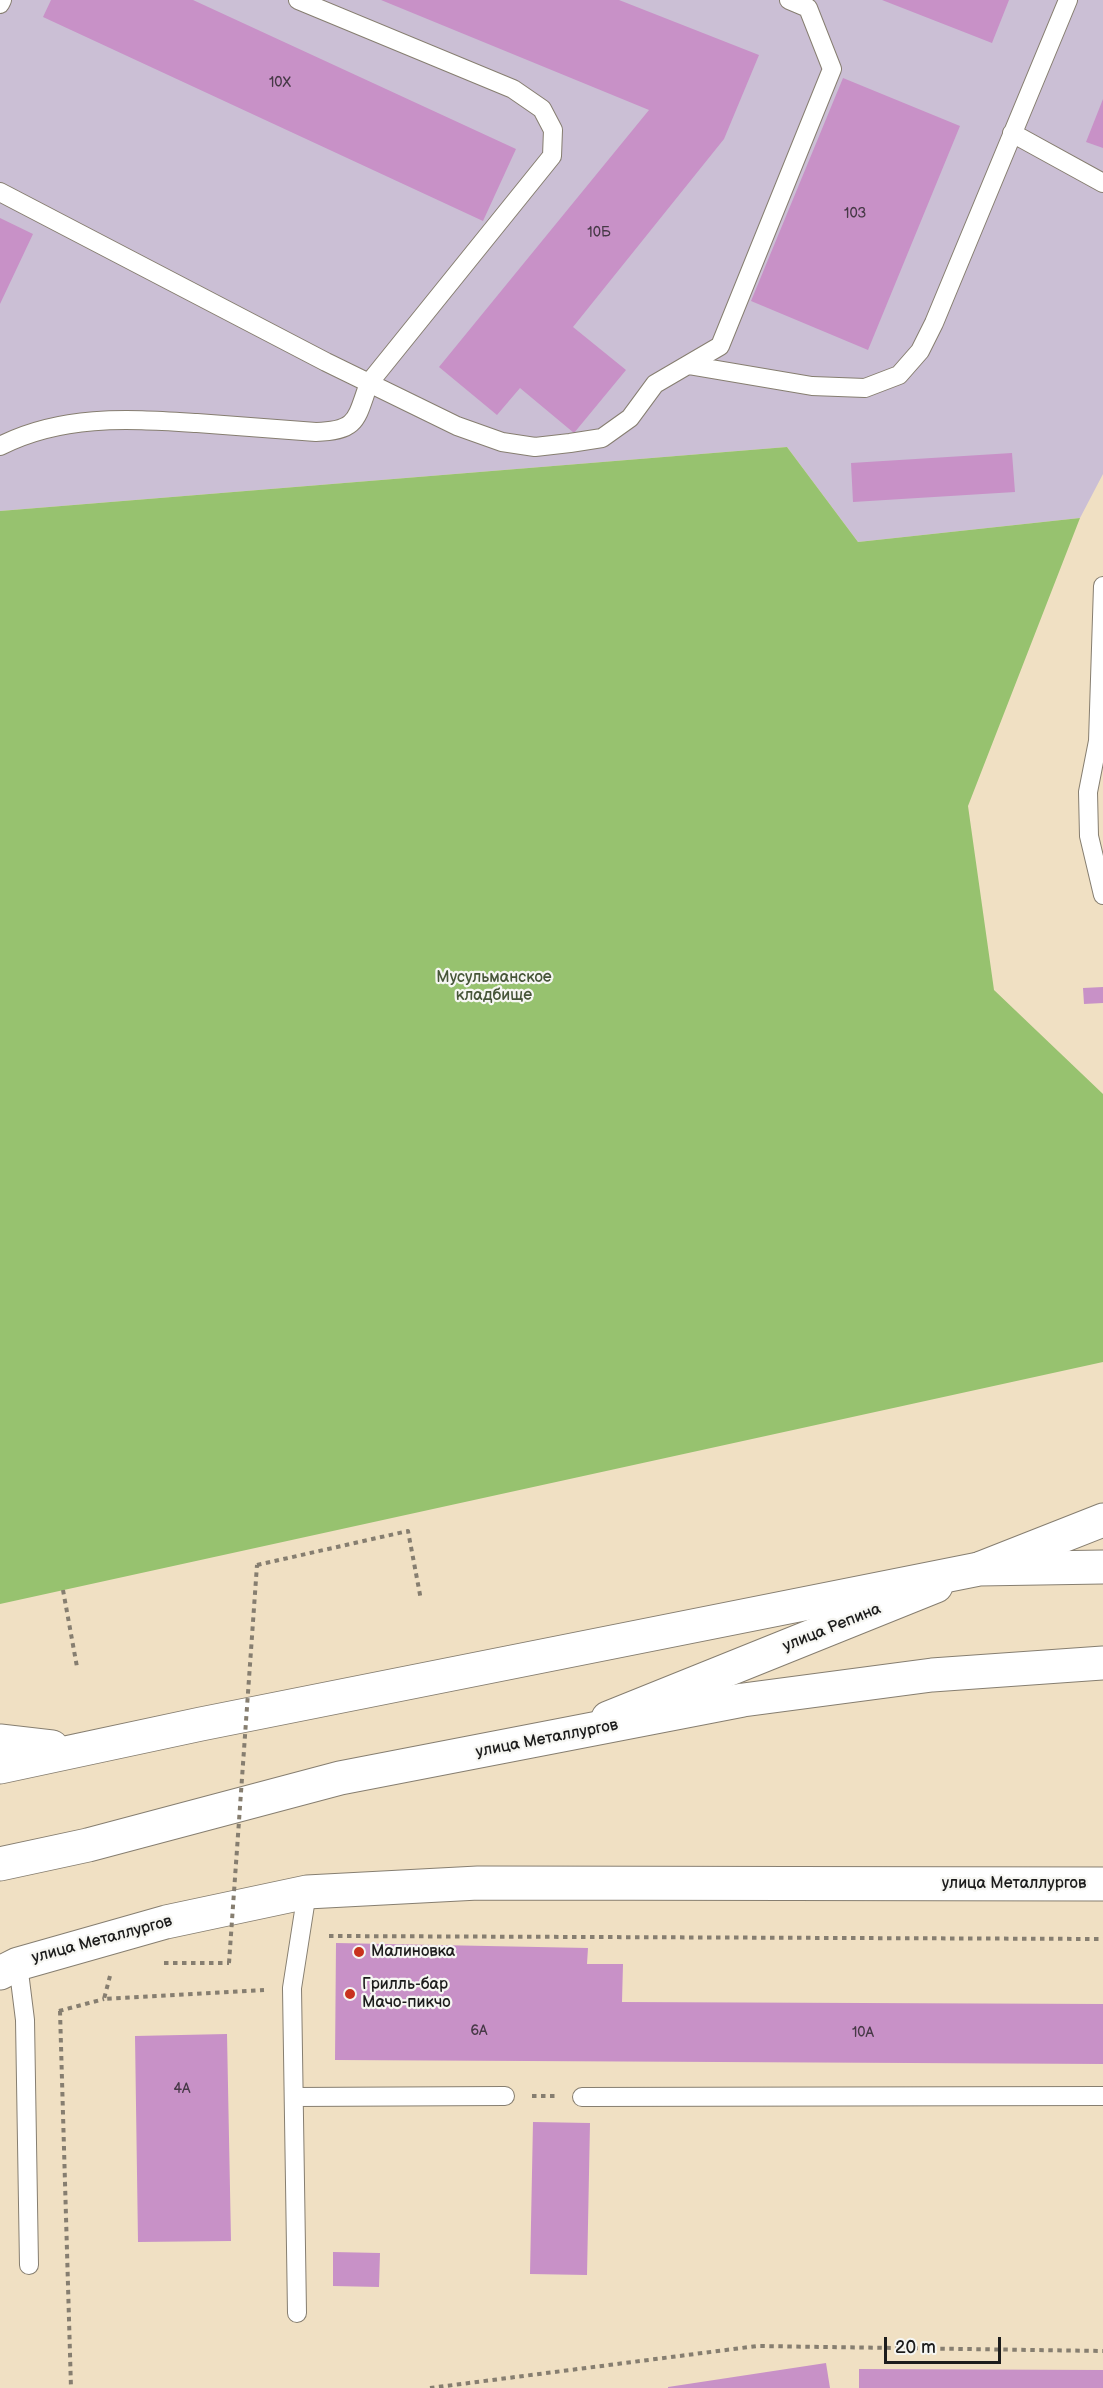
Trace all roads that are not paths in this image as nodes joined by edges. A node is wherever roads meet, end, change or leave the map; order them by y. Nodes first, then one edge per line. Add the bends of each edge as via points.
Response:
1 (298, 0) edge
2 (789, 0) edge
3 (1068, 0) edge
4 (1012, 134) junction
5 (1103, 183) edge
6 (0, 192) edge
7 (688, 365) junction
8 (369, 383) junction
9 (0, 446) edge
10 (1103, 585) edge
11 (1101, 744) edge
12 (1103, 895) edge
13 (1103, 1520) edge
14 (1103, 1567) edge
15 (979, 1569) junction
16 (1103, 1662) edge
17 (562, 1737) junction
18 (0, 1741) edge
19 (81, 1750) junction
20 (0, 1767) edge
21 (88, 1845) junction
22 (0, 1864) edge
23 (0, 1875) edge
24 (1103, 1884) edge
25 (307, 1892) junction
26 (9, 1968) edge
27 (505, 2096) road end
28 (1103, 2096) edge
29 (294, 2097) junction
30 (582, 2097) road end
31 (30, 2265) dead end
32 (297, 2313) dead end

1 - 8 lane via 513,89 542,108 553,130 552,156
2 - 7 lane via 808,8 832,69 720,346
3 - 4 lane
4 - 5 lane
4 - 7 lane via 920,351 899,375 865,388 823,386
6 - 8 lane
7 - 8 lane via 655,384 630,418 602,438 535,447 502,442 457,426
8 - 9 lane via 357,416 337,431 123,418 78,422
10 - 11 lane
11 - 12 lane via 1088,792 1089,836
13 - 15 main road, улица Репина
14 - 15 main road
15 - 17 main road, улица Репина
15 - 19 main road
16 - 17 main road, улица Металлургов via 932,1675 743,1700
17 - 21 main road, улица Металлургов via 340,1778
18 - 19 main road
19 - 20 main road
21 - 22 main road, улица Металлургов
21 - 23 main road
24 - 25 main road, улица Металлургов via 478,1883
25 - 26 main road, улица Металлургов via 166,1922
25 - 29 lane via 292,1988
26 - 31 lane via 25,2020
27 - 29 lane
28 - 30 lane
29 - 32 lane

